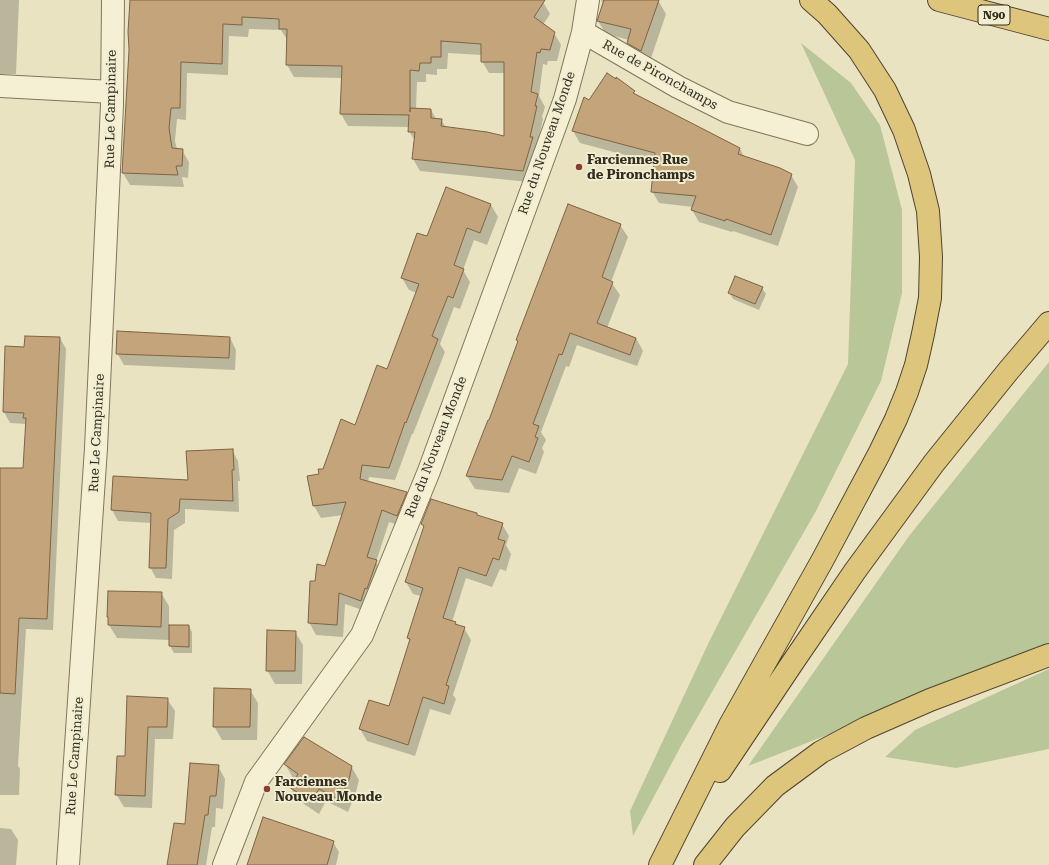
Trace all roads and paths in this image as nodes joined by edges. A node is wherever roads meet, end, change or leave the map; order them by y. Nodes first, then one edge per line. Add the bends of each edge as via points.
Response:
1 (113, 0) edge
2 (588, 0) edge
3 (811, 0) edge
4 (939, 0) edge
5 (1049, 29) edge
6 (583, 32) junction
7 (0, 86) edge
8 (112, 92) junction
9 (807, 134) dead end
10 (1049, 323) edge
11 (1049, 655) edge
12 (673, 842) junction
13 (68, 865) edge
14 (224, 865) edge
15 (660, 865) edge
16 (705, 865) edge

1 - 8 street, Rue Le Campinaire
2 - 6 street, Rue du Nouveau Monde
3 - 12 highway via 827,14 858,50 885,90 904,130 919,174 928,212 930,298 916,365 896,419 822,561 730,725
4 - 5 highway, N90
6 - 9 street, Rue de Pironchamps via 678,88 728,112
6 - 14 street, Rue du Nouveau Monde via 562,106 429,471 362,635 256,782
7 - 8 street
8 - 13 street, Rue Le Campinaire via 96,448
10 - 12 highway via 934,463 855,571
11 - 16 highway via 930,700 866,728 821,752 775,786 735,827
12 - 15 highway

